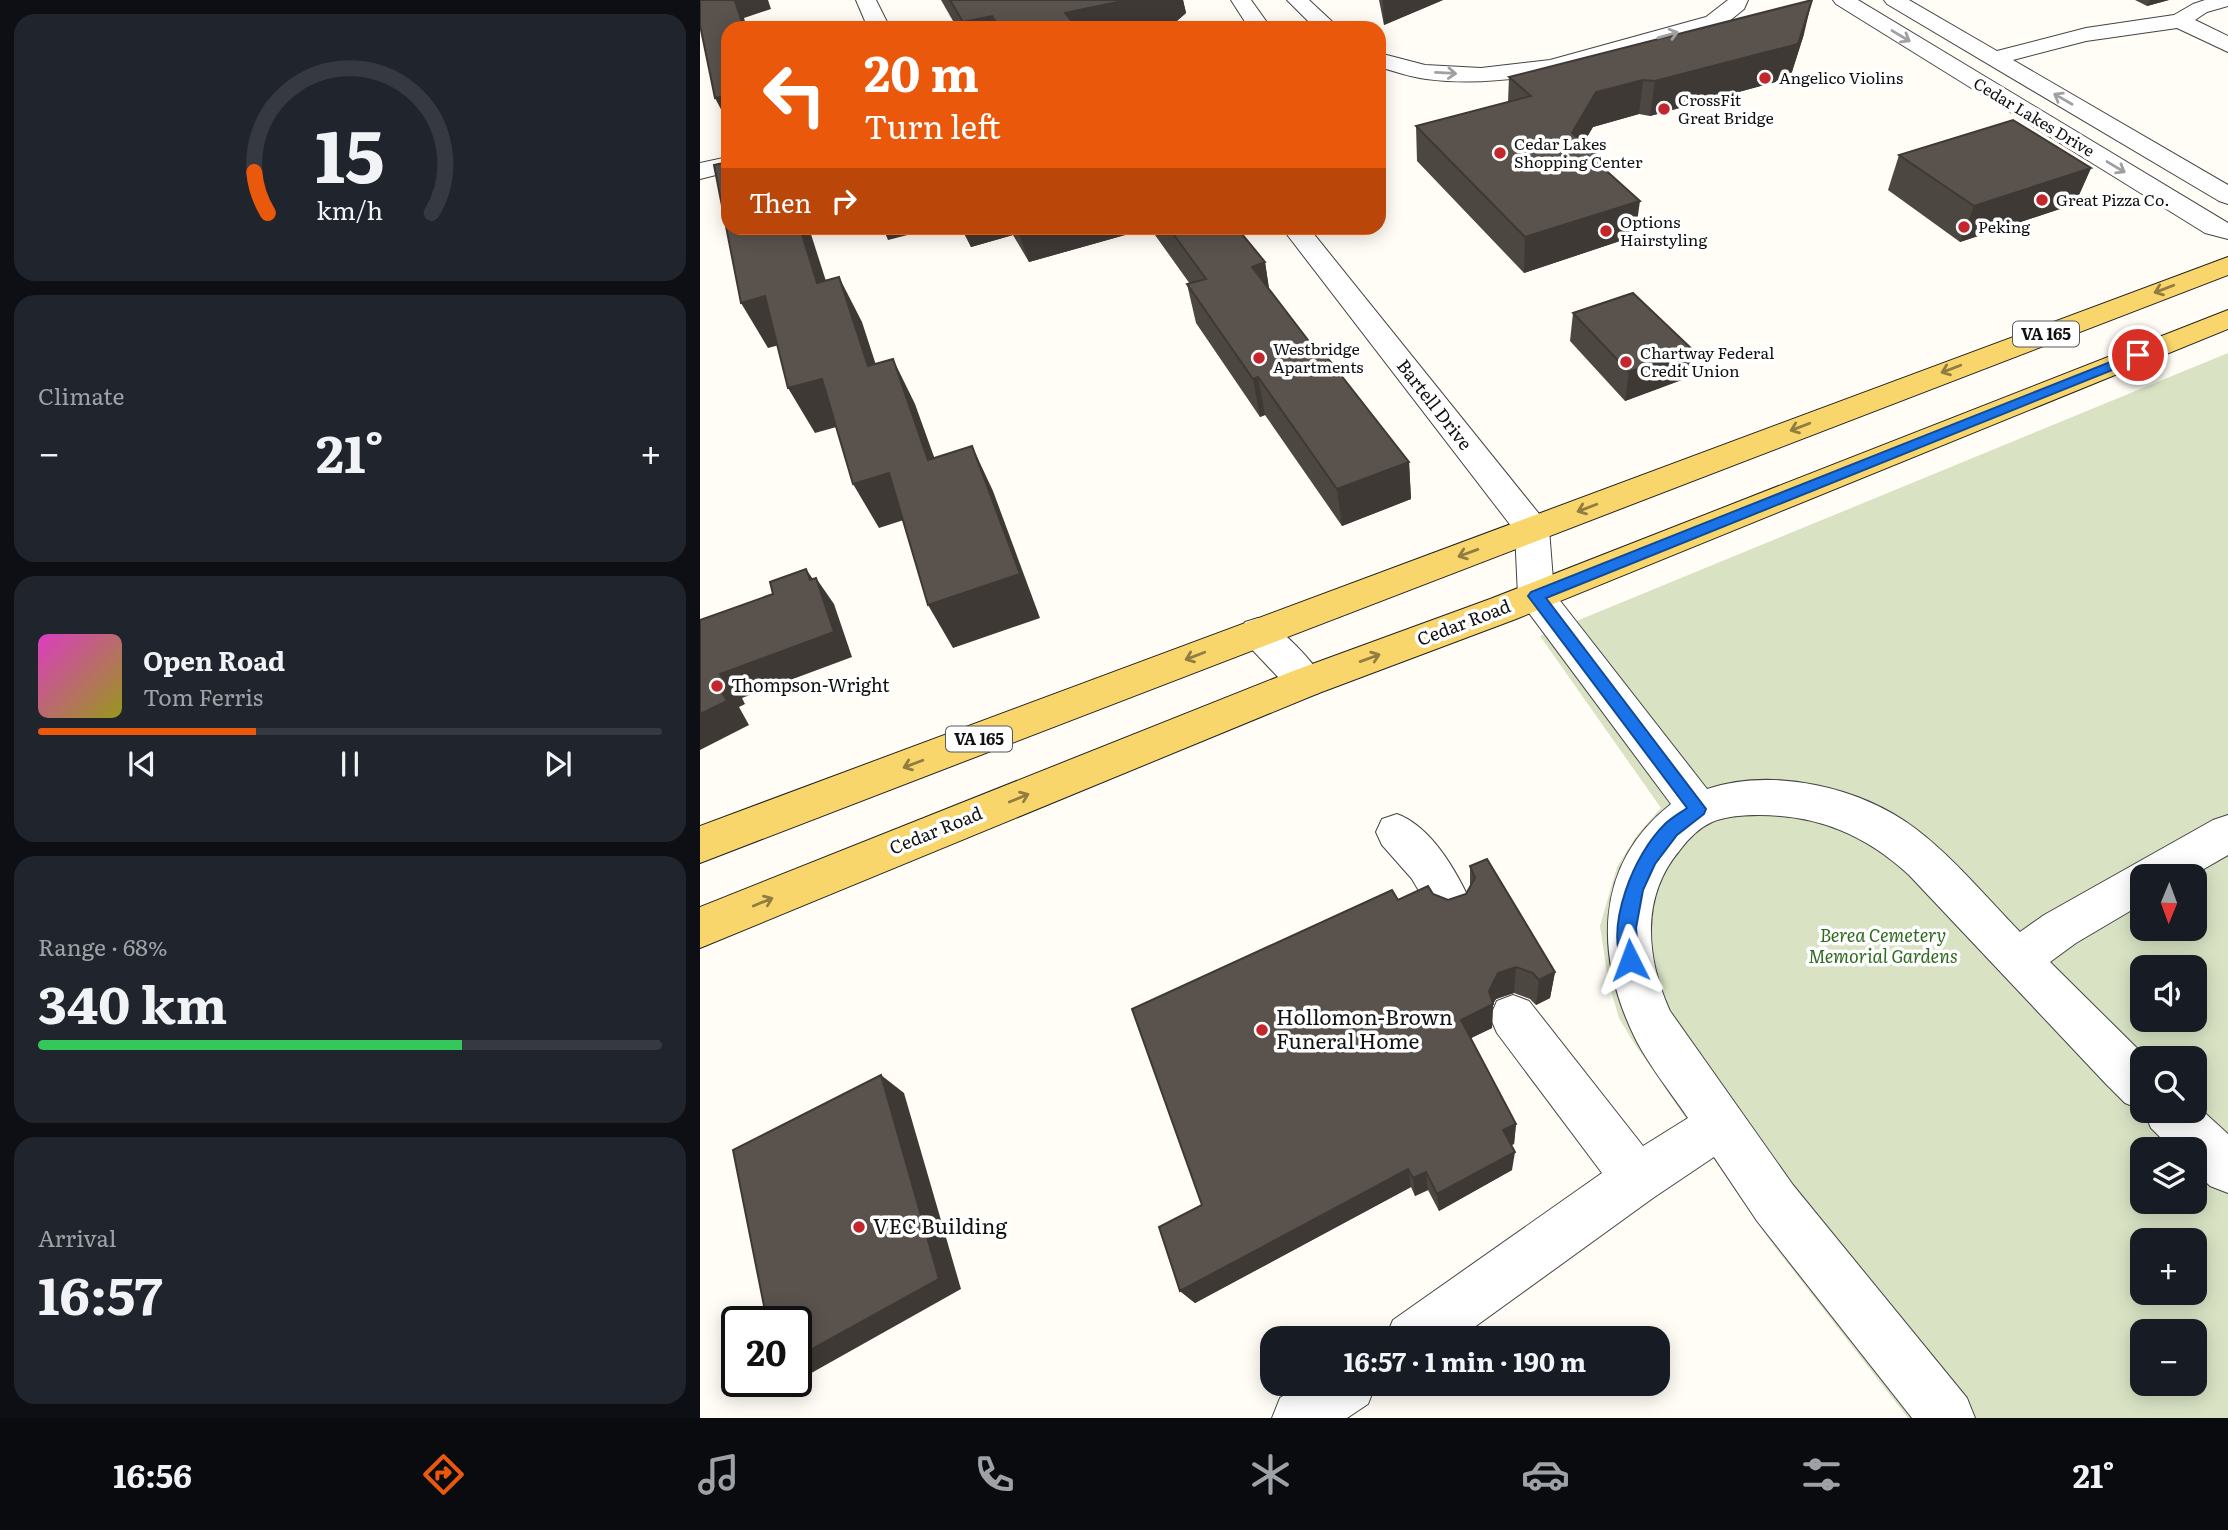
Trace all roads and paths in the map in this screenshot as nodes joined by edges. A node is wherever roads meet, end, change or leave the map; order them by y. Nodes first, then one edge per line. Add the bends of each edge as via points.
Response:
1 (866, 0) edge
2 (1241, 0) edge
3 (1297, 0) edge
4 (1738, 0) edge
5 (1843, 0) edge
6 (1894, 0) edge
7 (2227, 0) edge
8 (876, 21) edge
9 (1255, 21) edge
10 (1320, 21) edge
11 (2179, 21) junction
12 (2228, 45) edge
13 (1995, 59) junction
14 (1386, 62) edge
15 (721, 166) edge
16 (700, 171) edge
17 (2228, 196) edge
18 (2228, 231) edge
19 (1301, 235) edge
20 (2228, 265) edge
21 (2226, 316) edge
22 (1532, 529) junction
23 (1536, 596) junction
24 (1258, 632) junction
25 (1306, 682) junction
26 (1698, 809) junction
27 (1397, 832) dead end
28 (2228, 833) edge
29 (700, 845) edge
30 (2174, 864) edge
31 (2130, 889) edge
32 (1450, 905) edge
33 (700, 928) edge
34 (2018, 959) junction
35 (1513, 1017) dead end
36 (2130, 1074) edge
37 (2181, 1123) edge
38 (1721, 1124) junction
39 (1628, 1165) dead end
40 (2228, 1168) edge
41 (1430, 1326) edge
42 (1331, 1396) edge
43 (1300, 1418) edge
44 (1947, 1418) edge

1 - 8 street
2 - 9 street
3 - 10 street
14 -> 4 street via 1425,72 1481,75 1551,67 1714,22
5 -> 18 street, Cedar Lakes Drive via 2214,227
6 - 13 street, Cedar Lakes Drive
7 - 11 street
11 - 12 street
11 - 13 street via 2101,31
17 -> 13 street, Cedar Lakes Drive
15 - 16 street
19 - 22 street, Bartell Drive
20 -> 22 main road, VA 165
21 - 23 main road, Cedar Road
22 - 23 street
22 -> 24 main road, VA 165
25 -> 23 main road, Cedar Road
23 - 26 street
24 - 25 street
24 -> 29 main road, VA 165
33 -> 25 main road, Cedar Road
26 - 34 street via 1729,799 1772,796 1858,816 1899,840 1936,873
26 - 38 street via 1671,829 1648,859 1634,890 1627,928 1639,997 1654,1027
27 - 32 street via 1427,866
28 - 30 street
31 - 34 street
34 - 36 street
35 - 39 street
37 - 40 street
38 - 41 street
38 - 44 street via 1783,1213
42 - 43 street

